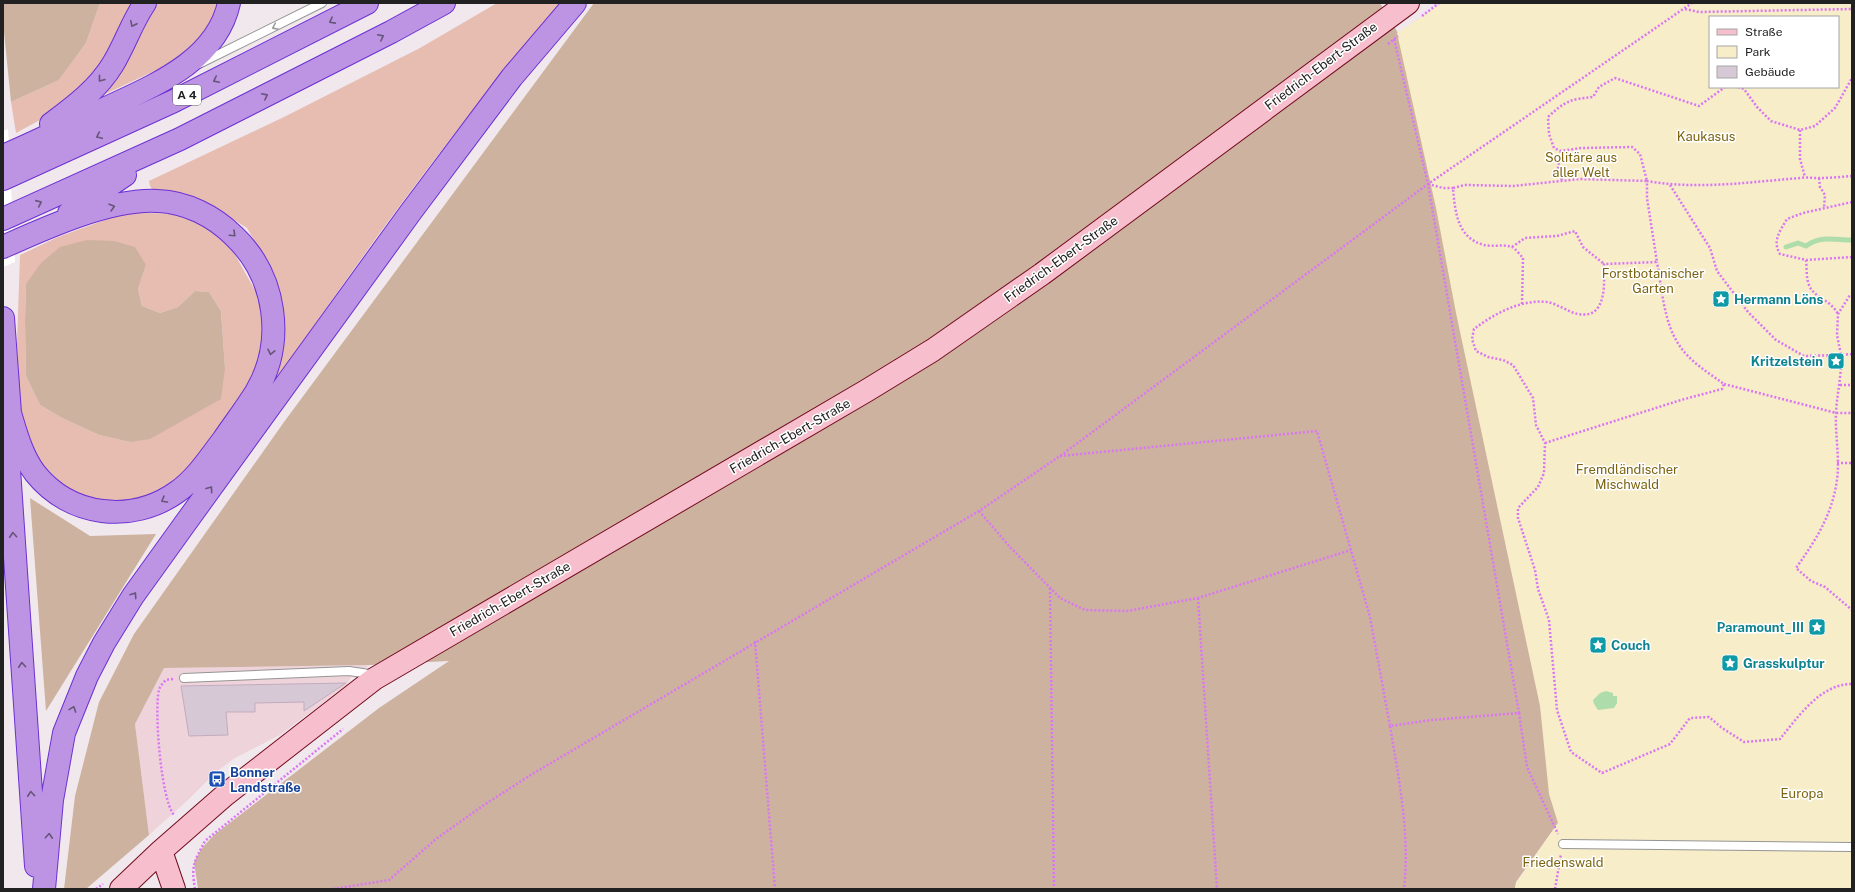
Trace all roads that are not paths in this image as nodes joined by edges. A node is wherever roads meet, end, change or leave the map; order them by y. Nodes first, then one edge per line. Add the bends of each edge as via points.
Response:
1 (145, 3) edge
2 (229, 3) edge
3 (322, 3) edge
4 (367, 3) edge
5 (444, 3) edge
6 (575, 3) edge
7 (1408, 3) edge
8 (154, 85) junction
9 (180, 139) junction
10 (3, 147) edge
11 (3, 156) edge
12 (3, 179) edge
13 (3, 219) edge
14 (48, 227) junction
15 (3, 247) edge
16 (3, 318) edge
17 (10, 413) junction
18 (184, 678) road end
19 (374, 679) junction
20 (1563, 844) road end
21 (1852, 847) edge
22 (161, 851) junction
23 (39, 889) edge
24 (44, 889) edge
25 (121, 889) edge
26 (174, 889) edge

1 -> 10 highway via 112,65 92,90 50,125
2 - 8 highway via 219,30 209,43 186,65
3 -> 8 lane
4 -> 12 highway, A 4 via 174,101
9 -> 5 highway
24 -> 6 highway via 52,800 64,733 87,676 104,643 133,596 179,531 410,213 512,77
7 - 19 main road, Friedrich-Ebert-Straße via 1042,274 933,350
8 - 11 highway
13 -> 9 highway
9 - 14 highway
14 - 15 highway
14 -> 17 highway via 119,205 158,201 180,204 213,219 242,243 265,280 274,316 271,353 257,391 200,471 177,493 156,505 135,511 101,512 62,498 34,472 25,457
16 - 17 highway
23 -> 17 highway via 9,469
18 - 19 lane via 349,671 369,674
19 - 22 main road, Friedrich-Ebert-Straße via 225,795
20 - 21 lane
22 - 25 main road, Friedrich-Ebert-Straße
22 - 26 main road

